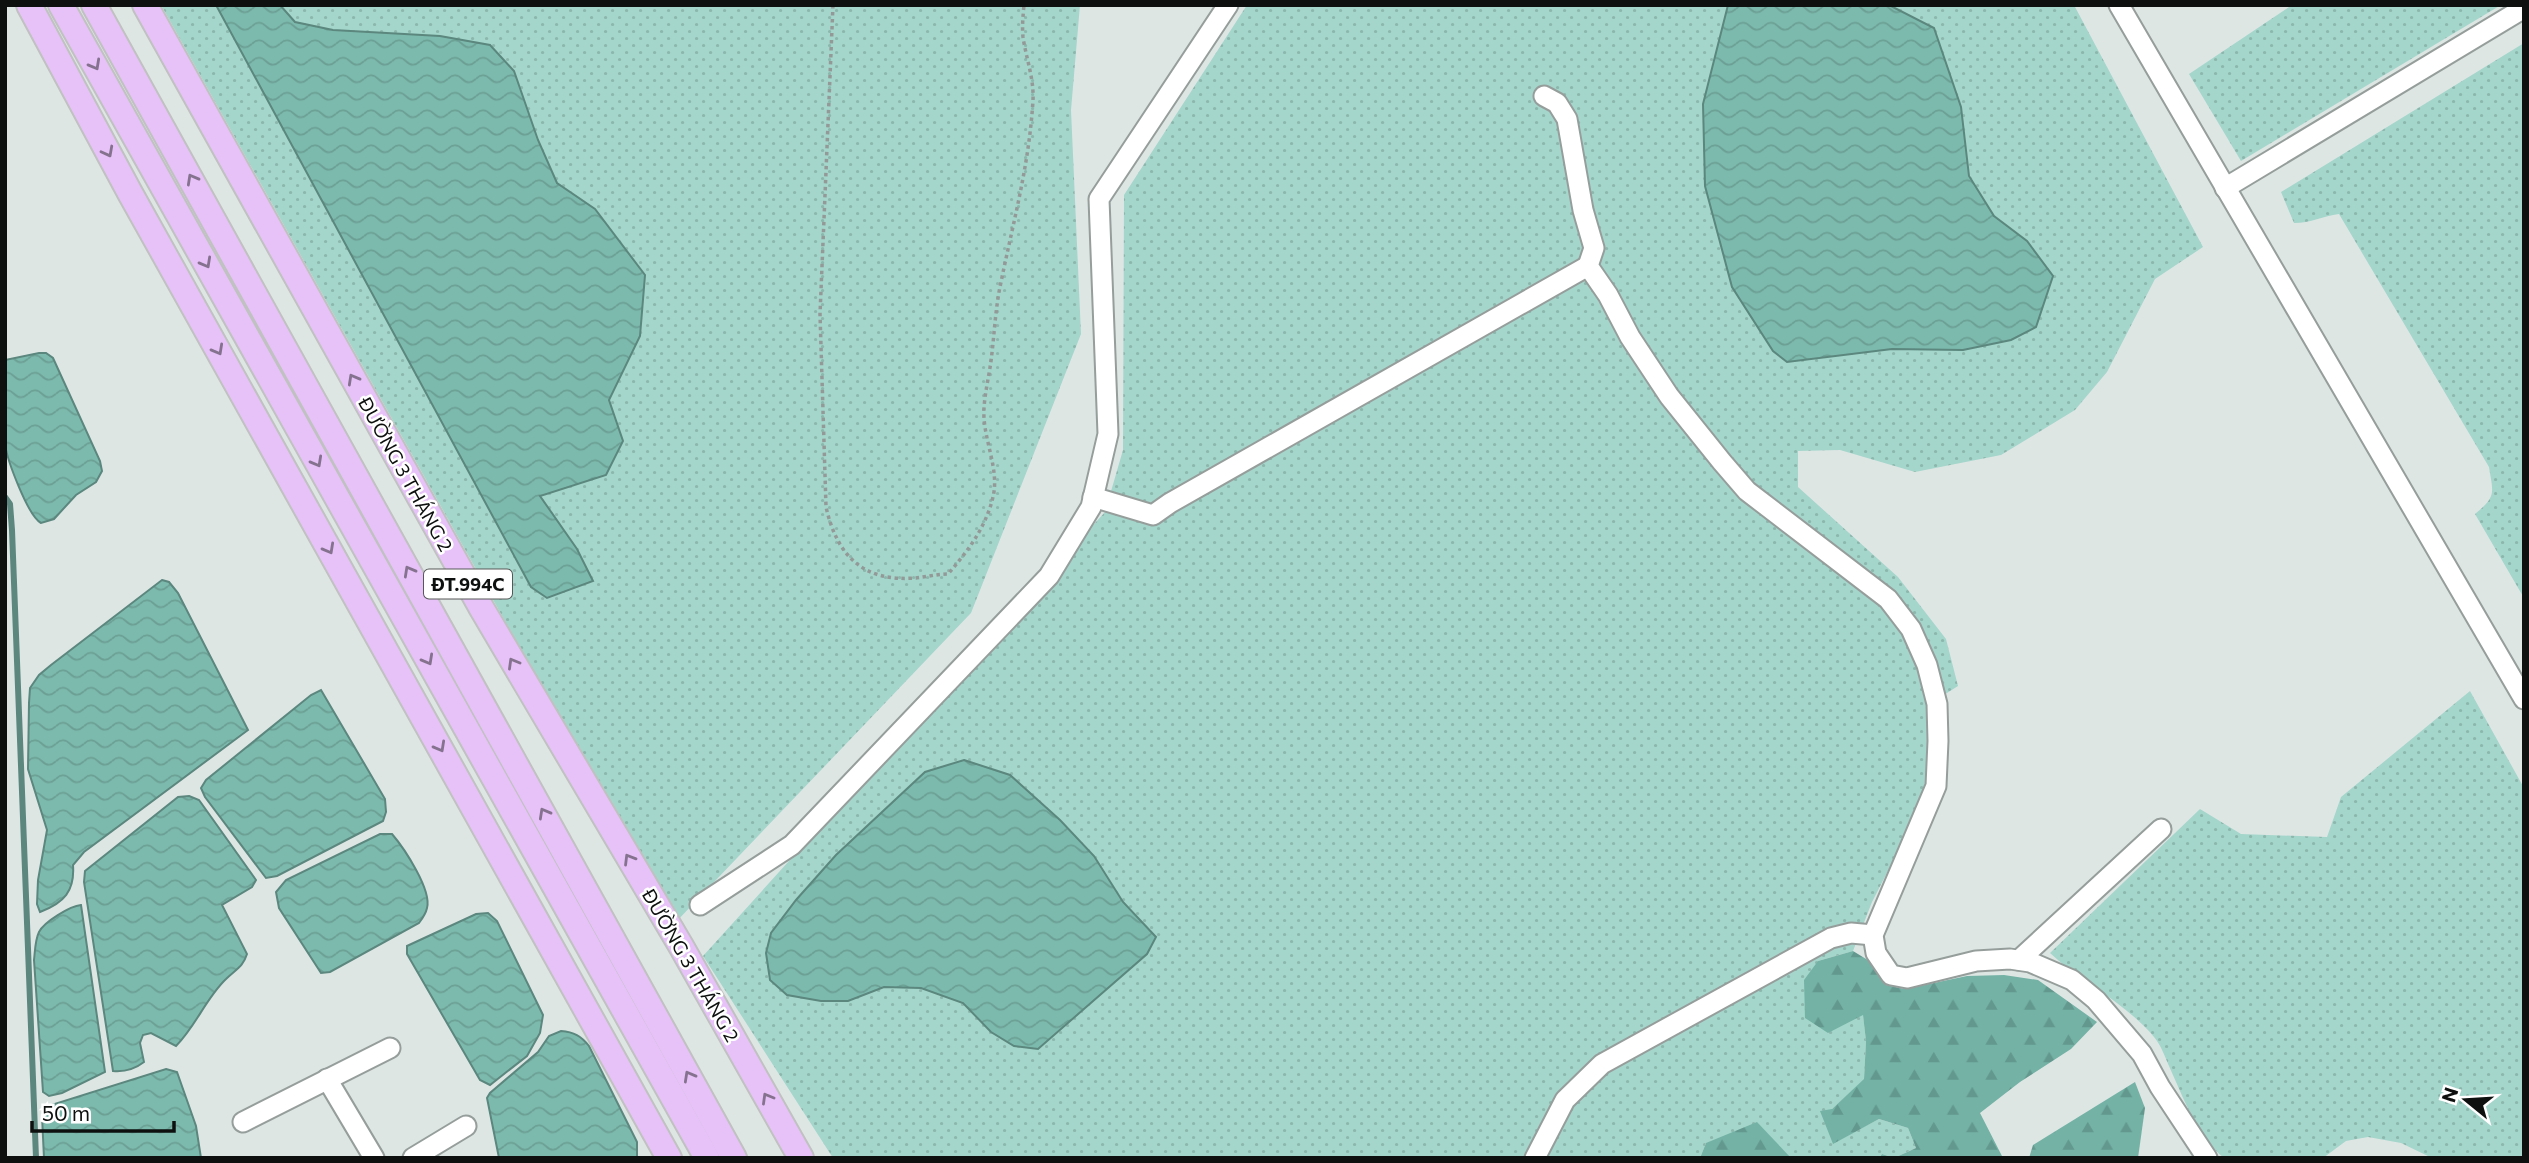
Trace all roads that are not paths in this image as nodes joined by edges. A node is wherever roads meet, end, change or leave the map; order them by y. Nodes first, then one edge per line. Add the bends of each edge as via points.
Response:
1 (29, 5) edge
2 (61, 5) edge
3 (94, 5) edge
4 (145, 5) edge
5 (1228, 5) edge
6 (2119, 5) edge
7 (2524, 8) edge
8 (1545, 96) dead end
9 (2225, 188) junction
10 (1588, 266) junction
11 (1093, 497) junction
12 (2524, 699) edge
13 (2161, 829) dead end
14 (700, 905) dead end
15 (1874, 935) junction
16 (2020, 960) junction
17 (390, 1048) dead end
18 (327, 1079) junction
19 (243, 1122) dead end
20 (466, 1126) dead end
21 (374, 1158) edge
22 (414, 1158) edge
23 (669, 1158) edge
24 (707, 1158) edge
25 (734, 1158) edge
26 (800, 1158) edge
27 (1535, 1158) edge
28 (2207, 1158) edge

1 -> 23 main road
2 -> 24 main road, ĐT.994C
25 -> 3 main road, ĐT.994C
26 -> 4 main road, ĐƯỜNG 3 THÁNG 2 / ĐT.994C via 482,609
5 - 11 street via 1099,199 1108,434
6 - 9 street
7 - 9 street
8 - 10 street via 1557,103 1567,119 1594,248
9 - 12 street
10 - 11 street via 1153,515
10 - 15 street via 1663,387 1722,463 1747,491 1888,599 1911,629 1927,665 1937,704 1936,786
11 - 14 street via 1091,508 1049,576 792,845
13 - 16 street
15 - 16 street via 1876,953 1891,975 1907,978 1976,961
15 - 27 street via 1851,933 1831,938 1602,1064 1565,1100
16 - 28 street via 2072,980 2096,1000 2142,1054
17 - 18 street
18 - 19 street
18 - 21 street
20 - 22 street

